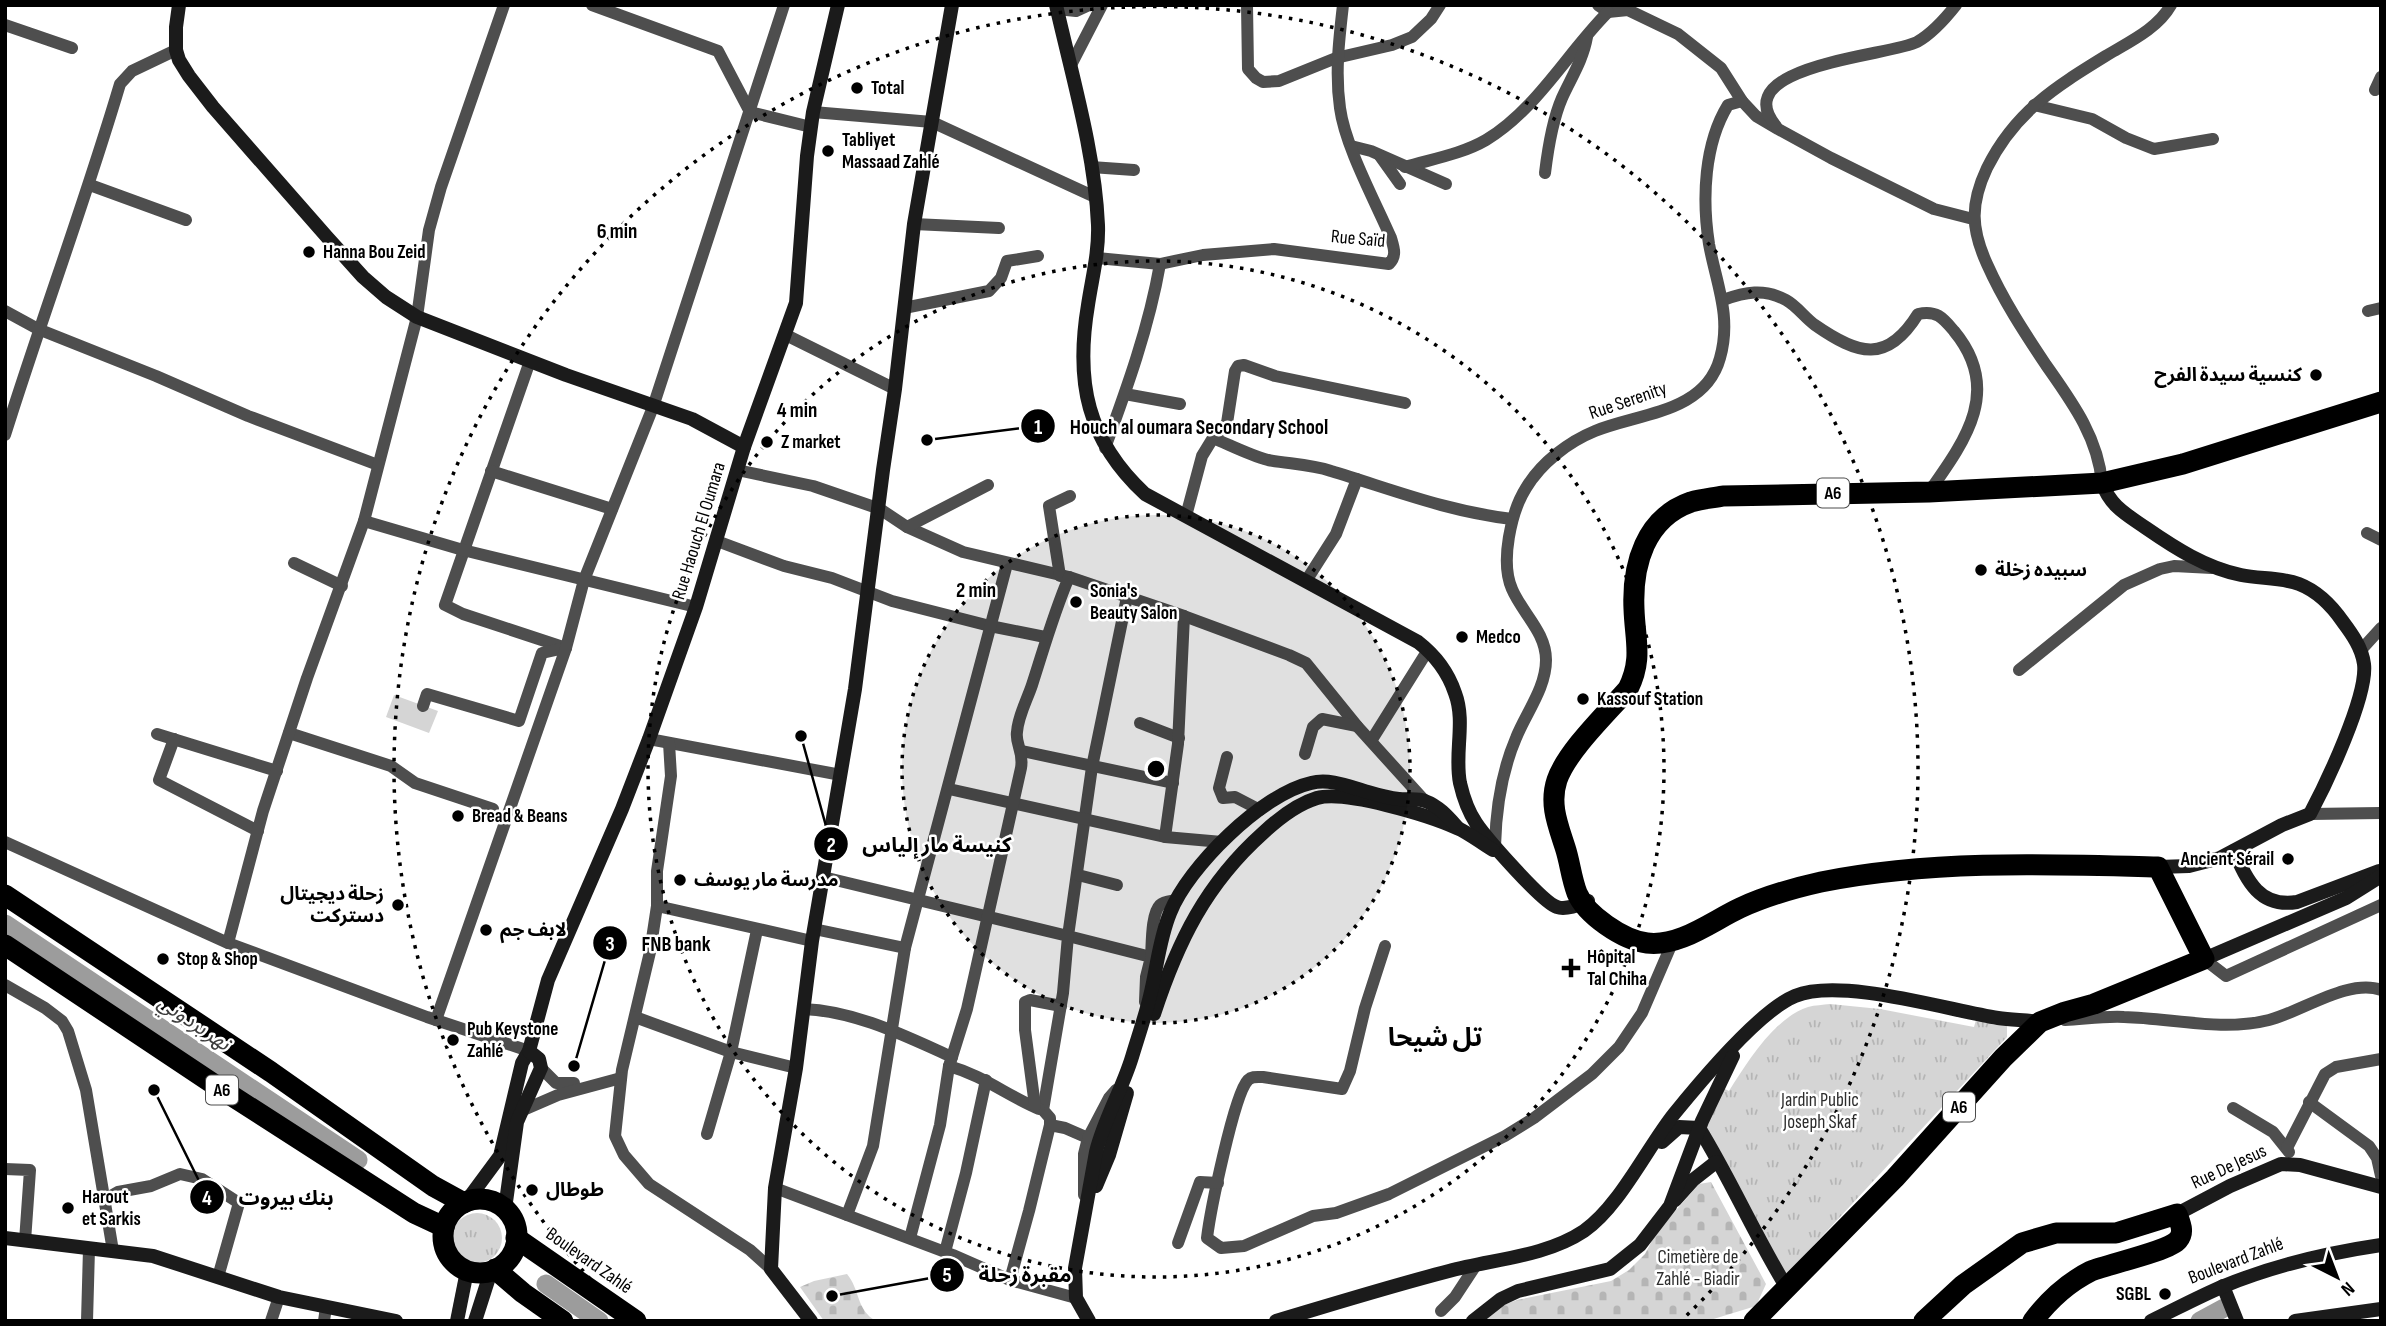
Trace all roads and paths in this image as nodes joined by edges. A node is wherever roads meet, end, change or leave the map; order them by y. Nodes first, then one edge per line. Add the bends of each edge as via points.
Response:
1 (179, 5) edge
2 (503, 5) edge
3 (592, 5) edge
4 (784, 5) edge
5 (838, 5) edge
6 (1089, 5) edge
7 (1102, 5) edge
8 (1247, 5) edge
9 (1343, 5) edge
10 (1440, 5) edge
11 (1956, 5) edge
12 (2171, 5) edge
13 (1056, 7) edge
14 (947, 8) edge
15 (1603, 9) edge
16 (5, 25) edge
17 (1588, 32) junction
18 (72, 48) dead end
19 (176, 50) junction
20 (1336, 58) junction
21 (1070, 66) junction
22 (2381, 77) edge
23 (2375, 90) dead end
24 (1742, 101) junction
25 (2034, 105) junction
26 (750, 112) junction
27 (813, 112) junction
28 (932, 122) junction
29 (811, 127) junction
30 (1778, 129) junction
31 (2213, 139) dead end
32 (1351, 146) junction
33 (1380, 155) junction
34 (1091, 167) junction
35 (1405, 167) junction
36 (1134, 170) dead end
37 (1545, 173) dead end
38 (1401, 184) dead end
39 (1446, 184) dead end
40 (90, 185) junction
41 (1095, 197) junction
42 (1973, 219) junction
43 (186, 220) dead end
44 (914, 224) junction
45 (999, 228) dead end
46 (1038, 256) dead end
47 (1097, 258) junction
48 (1160, 264) junction
49 (1723, 300) junction
50 (904, 308) junction
51 (5, 311) edge
52 (418, 317) junction
53 (38, 329) junction
54 (786, 335) junction
55 (530, 362) junction
56 (895, 389) junction
57 (1125, 394) junction
58 (2381, 402) edge
59 (1405, 403) dead end
60 (1180, 404) dead end
61 (653, 407) junction
62 (5, 435) edge
63 (1213, 438) junction
64 (744, 447) junction
65 (1105, 448) junction
66 (377, 465) junction
67 (737, 470) junction
68 (491, 471) junction
69 (1357, 480) junction
70 (2102, 483) junction
71 (988, 485) dead end
72 (1929, 492) junction
73 (1070, 496) dead end
74 (612, 509) junction
75 (880, 509) junction
76 (1186, 516) junction
77 (1512, 519) junction
78 (364, 522) junction
79 (907, 527) junction
80 (2367, 533) dead end
81 (2381, 540) edge
82 (717, 541) junction
83 (463, 550) junction
84 (294, 564) dead end
85 (1007, 564) junction
86 (2212, 568) junction
87 (1064, 576) junction
88 (584, 579) junction
89 (1306, 581) junction
90 (342, 586) junction
91 (869, 592) junction
92 (1127, 597) junction
93 (696, 607) junction
94 (1184, 616) junction
95 (990, 626) junction
96 (2381, 628) edge
97 (1045, 637) junction
98 (566, 648) junction
99 (1428, 650) junction
100 (2361, 650) junction
101 (2019, 670) dead end
102 (424, 706) dead end
103 (1140, 723) dead end
104 (1357, 726) junction
105 (289, 733) junction
106 (157, 734) dead end
107 (1179, 738) junction
108 (174, 739) junction
109 (649, 739) junction
110 (1371, 740) junction
111 (669, 743) junction
112 (1022, 751) junction
113 (1305, 754) dead end
114 (1227, 757) dead end
115 (1092, 767) junction
116 (277, 771) junction
117 (841, 775) junction
118 (1313, 782) junction
119 (1173, 783) junction
120 (949, 789) junction
121 (1315, 799) junction
122 (1423, 800) junction
123 (1014, 803) junction
124 (1265, 805) junction
125 (493, 809) dead end
126 (2381, 813) edge
127 (2310, 814) junction
128 (1279, 818) junction
129 (1084, 820) junction
130 (1458, 828) junction
131 (258, 831) junction
132 (1165, 837) junction
133 (5, 842) edge
134 (1222, 842) junction
135 (1499, 851) junction
136 (2234, 851) junction
137 (2158, 867) junction
138 (2381, 870) edge
139 (1078, 875) junction
140 (2381, 876) edge
141 (823, 877) junction
142 (1116, 885) dead end
143 (5, 895) edge
144 (919, 898) junction
145 (1580, 899) junction
146 (1176, 900) junction
147 (2381, 905) edge
148 (657, 906) junction
149 (988, 916) junction
150 (757, 930) junction
151 (813, 935) junction
152 (1068, 936) junction
153 (1673, 941) junction
154 (228, 943) junction
155 (5, 944) edge
156 (1385, 946) dead end
157 (905, 948) junction
158 (1151, 957) junction
159 (2204, 960) junction
160 (5, 985) edge
161 (2381, 990) edge
162 (1061, 1006) junction
163 (1147, 1006) junction
164 (803, 1009) junction
165 (635, 1017) junction
166 (436, 1020) junction
167 (2040, 1021) junction
168 (891, 1030) junction
169 (1741, 1039) junction
170 (529, 1051) junction
171 (731, 1052) junction
172 (2381, 1059) edge
173 (950, 1062) junction
174 (541, 1068) junction
175 (796, 1068) junction
176 (622, 1074) junction
177 (986, 1080) junction
178 (553, 1081) junction
179 (1125, 1088) junction
180 (554, 1096) junction
181 (1686, 1100) junction
182 (2309, 1102) junction
183 (1039, 1108) junction
184 (2234, 1108) dead end
185 (521, 1111) junction
186 (1705, 1112) junction
187 (1050, 1125) junction
188 (1699, 1128) junction
189 (707, 1134) dead end
190 (1101, 1136) junction
191 (2287, 1148) junction
192 (1690, 1151) junction
193 (1718, 1163) junction
194 (2297, 1164) junction
195 (494, 1165) junction
196 (5, 1170) edge
197 (2381, 1176) edge
198 (1628, 1179) junction
199 (1218, 1183) junction
200 (510, 1184) junction
201 (433, 1186) junction
202 (2381, 1187) edge
203 (775, 1188) junction
204 (104, 1199) junction
205 (465, 1203) junction
206 (1670, 1206) junction
207 (505, 1209) junction
208 (414, 1213) junction
209 (2177, 1214) junction
210 (847, 1215) junction
211 (444, 1227) junction
212 (1083, 1230) junction
213 (5, 1238) edge
214 (910, 1238) junction
215 (25, 1241) junction
216 (1178, 1243) dead end
217 (525, 1244) junction
218 (2381, 1245) edge
219 (89, 1249) junction
220 (113, 1251) junction
221 (945, 1252) junction
222 (1476, 1265) junction
223 (771, 1269) junction
224 (467, 1271) junction
225 (499, 1274) junction
226 (218, 1277) junction
227 (1010, 1280) junction
228 (2222, 1286) junction
229 (1787, 1288) junction
230 (279, 1297) junction
231 (1076, 1298) junction
232 (2381, 1309) edge
233 (1441, 1311) dead end
234 (325, 1314) edge
235 (2337, 1318) edge
236 (373, 1319) edge
237 (1753, 1320) edge
238 (87, 1321) edge
239 (271, 1321) edge
240 (396, 1321) edge
241 (457, 1321) edge
242 (475, 1321) edge
243 (564, 1321) edge
244 (636, 1321) edge
245 (811, 1321) edge
246 (1089, 1321) edge
247 (1276, 1321) edge
248 (1473, 1321) edge
249 (1924, 1321) edge
250 (2033, 1321) edge
251 (2151, 1321) edge
252 (2237, 1321) edge
253 (2295, 1321) edge

1 - 19 street
2 - 52 street via 432,219
3 - 26 street via 718,51
4 - 26 street
5 - 27 street, Rue Haouch El Oumara
6 - 13 street via 1076,11
7 - 21 street
8 - 20 street via 1248,69 1255,78 1279,81
9 - 20 street, Rue Saïd
10 - 20 street via 1412,37
11 - 30 street via 1916,42 1793,74 1773,87 1766,108
12 - 25 street via 2153,26 2053,88
13 - 21 street
14 - 28 street
15 - 17 street
15 - 24 street via 1628,10 1678,34 1721,68
16 - 18 street
17 - 35 street via 1543,89 1485,141
17 - 37 street via 1561,100
19 - 40 street via 138,67 120,84
19 - 52 street via 213,107 327,237 386,297
20 - 32 street, Rue Saïd via 1340,110
21 - 34 street
22 - 23 street
24 - 30 street
24 - 49 street, Rue Serenity via 1728,105 1718,123 1706,186 1710,246
25 - 31 street via 2092,119 2154,149
25 - 42 street via 1993,157 1978,188
26 - 29 street
26 - 61 street
27 - 28 street
27 - 29 street, Rue Haouch El Oumara
28 - 41 street
28 - 44 street
29 - 54 street, Rue Haouch El Oumara via 796,303
30 - 42 street via 1934,208
32 - 33 street
32 - 48 street, Rue Saïd via 1395,250 1389,264 1274,249
33 - 35 street
33 - 38 street
34 - 36 street
34 - 41 street
35 - 39 street
40 - 43 street
40 - 53 street
41 - 47 street
42 - 70 street via 1979,246 2004,300 2094,441
44 - 45 street
44 - 50 street
46 - 50 street via 1007,261 1001,278 989,291
47 - 48 street, Rue Saïd
47 - 65 street via 1083,358 1085,388
48 - 57 street
49 - 72 street via 1746,291 1786,300 1814,324 1865,350 1887,347 1899,339 1918,314 1939,315 1969,352 1978,397 1965,438
49 - 77 street, Rue Serenity via 1721,357 1703,389 1680,404 1593,432 1562,449 1526,487
50 - 56 street
51 - 53 street
52 - 55 street
52 - 66 street
53 - 62 street
53 - 66 street
54 - 56 street
54 - 64 street, Rue Haouch El Oumara
55 - 61 street
55 - 68 street
56 - 75 street
57 - 60 street
57 - 65 street
58 - 70 highway, A6 via 2218,454
59 - 63 street via 1238,366 1227,423
61 - 64 street via 692,419
61 - 74 street
63 - 69 street via 1266,459 1313,466
63 - 76 street via 1202,456
64 - 67 street, Rue Haouch El Oumara
65 - 76 street via 1145,494
66 - 78 street
67 - 75 street via 813,486
67 - 82 street, Rue Haouch El Oumara
68 - 74 street
68 - 83 street
69 - 77 street via 1449,509
69 - 89 street via 1336,534
70 - 72 highway, A6
70 - 86 street via 2111,502 2123,512
71 - 79 street
72 - 145 highway, A6 via 1723,496 1691,502 1658,522 1639,554 1635,583 1638,663 1633,678 1566,761 1557,780 1553,809
73 - 87 street via 1049,506
74 - 88 street
75 - 79 street
75 - 91 street
76 - 89 street
77 - 135 street, Rue Serenity via 1507,576 1540,634 1546,661 1505,769 1497,802
78 - 83 street
78 - 90 street
79 - 85 street via 963,552
80 - 81 street
82 - 91 street
82 - 93 street, Rue Haouch El Oumara
83 - 88 street
83 - 98 street via 445,605
84 - 90 street
85 - 87 street
85 - 95 street
86 - 100 street via 2298,583 2311,590 2340,618
86 - 101 street via 2174,566 2123,585
87 - 92 street
87 - 97 street
88 - 93 street
88 - 98 street
89 - 99 street
90 - 105 street
91 - 95 street
91 - 117 street
92 - 94 street
92 - 115 street
93 - 109 street, Rue Haouch El Oumara
94 - 104 street via 1306,663
94 - 107 street
95 - 97 street
95 - 120 street
96 - 100 street
97 - 112 street via 1016,734
98 - 102 street via 542,653 519,721 427,694
98 - 166 street
99 - 110 street
99 - 135 street via 1441,664 1457,696 1460,782 1466,804
100 - 127 street via 2364,682 2359,701
103 - 107 street
104 - 110 street
104 - 113 street via 1322,719 1313,727
105 - 116 street
105 - 125 street via 391,766 415,783
106 - 108 street
107 - 119 street
108 - 116 street
108 - 131 street via 159,780
109 - 111 street
109 - 170 street, Rue Haouch El Oumara via 548,980
110 - 122 street
111 - 117 street
111 - 148 street via 671,776 657,871
112 - 115 street
112 - 123 street
114 - 124 street via 1219,788 1223,798
115 - 119 street
115 - 129 street
116 - 131 street
117 - 141 street
118 - 121 street
118 - 122 street
118 - 124 street
119 - 132 street
120 - 123 street
120 - 144 street
121 - 128 street
121 - 130 street via 1353,797
122 - 130 street
123 - 129 street
123 - 149 street
124 - 128 street
124 - 134 street
126 - 127 street
127 - 136 street
128 - 179 street via 1232,863 1196,912
129 - 132 street
129 - 139 street
130 - 135 street
131 - 154 street
132 - 134 street
133 - 154 street
134 - 146 street via 1200,864
135 - 145 street via 1551,904
136 - 137 street via 2205,863
136 - 138 street via 2262,896 2284,904
137 - 153 highway, A6 via 2061,865 1871,872 1816,883 1742,907
137 - 159 highway
139 - 142 street
139 - 152 street
140 - 159 street via 2346,898
141 - 144 street
141 - 151 street
143 - 201 highway, A6
144 - 149 street
144 - 157 street
145 - 153 highway, A6 via 1614,929 1646,943
146 - 158 street via 1157,907
146 - 163 street via 1160,940
147 - 159 street via 2226,976
148 - 150 street
148 - 165 street
149 - 152 street
149 - 173 street
150 - 151 street
150 - 171 street
151 - 157 street
151 - 164 street
152 - 158 street
152 - 162 street
153 - 199 street via 1642,1013 1619,1047 1592,1074 1505,1136 1389,1194 1336,1213 1313,1216 1244,1246 1221,1248 1207,1238
154 - 166 street
155 - 208 highway, A6
156 - 199 street via 1342,1089 1263,1077 1246,1081 1236,1104
157 - 168 street
158 - 163 street via 1144,997
159 - 167 highway, A6
160 - 204 street via 45,1008 68,1031 86,1090
161 - 167 street via 2351,989 2284,1016 2242,1024 2123,1017
162 - 183 street
162 - 183 street via 1025,1002 1025,1030
163 - 179 street
164 - 168 street via 828,1010
164 - 175 street
165 - 171 street
165 - 176 street
166 - 170 street
167 - 169 street via 1824,990 1794,996
167 - 229 highway, A6
168 - 173 street
168 - 210 street via 873,1146
169 - 181 street
169 - 186 street
170 - 174 street
170 - 195 street, Rue Haouch El Oumara via 522,1063 503,1148
171 - 175 street
171 - 189 street
172 - 182 street via 2330,1070
173 - 177 street
173 - 214 street via 940,1125
174 - 178 street
174 - 185 street
175 - 203 street
176 - 178 street via 566,1085
176 - 180 street
176 - 223 street via 615,1136 624,1155 649,1184 750,1250
177 - 183 street
177 - 221 street
178 - 180 street
179 - 190 street
180 - 185 street
181 - 186 street
181 - 198 street
182 - 191 street
182 - 197 street via 2369,1146
183 - 187 street via 1050,1118
184 - 191 street via 2273,1132
185 - 200 street
186 - 188 street
187 - 190 street
187 - 227 street
188 - 192 street
188 - 193 street
188 - 198 street via 1675,1129
190 - 212 street via 1102,1153
190 - 212 street via 1084,1154
191 - 194 street
192 - 193 street
192 - 206 street
193 - 206 street
193 - 229 street
194 - 202 street, Rue De Jesus
194 - 209 street, Rue De Jesus via 2270,1167
195 - 200 street via 495,1183
195 - 205 street, Rue Haouch El Oumara
196 - 215 street via 30,1170
198 - 222 street via 1601,1217 1558,1246
199 - 216 street via 1200,1182
200 - 207 street
201 - 205 highway, A6
201 - 208 highway via 430,1205
203 - 210 street
203 - 223 street
204 - 220 street
204 - 226 street via 180,1174 202,1178 239,1203
205 - 207 highway, A6 via 482,1198
205 - 211 highway via 455,1209
206 - 248 street via 1619,1264 1600,1273 1518,1291
207 - 217 highway
208 - 211 highway, A6
209 - 249 highway via 2116,1233 2056,1233 2022,1243 1963,1285
209 - 250 highway via 2181,1236 2172,1246 2082,1276
210 - 214 street
211 - 224 highway via 447,1254
212 - 231 street via 1075,1268
213 - 215 street
214 - 221 street
215 - 219 street
217 - 225 highway via 513,1251
217 - 244 highway, Boulevard Zahlé
218 - 228 street, Boulevard Zahlé via 2306,1259
219 - 220 street
219 - 238 street
220 - 226 street via 153,1256
221 - 227 street
222 - 233 street
222 - 247 street
223 - 245 street
224 - 225 highway
224 - 241 street
225 - 242 street
225 - 243 highway
226 - 230 street
227 - 231 street
228 - 251 street, Boulevard Zahlé
228 - 252 street
229 - 237 highway, A6
230 - 234 street
230 - 239 street
231 - 246 street
232 - 235 street
234 - 236 street
235 - 253 street
236 - 240 street

